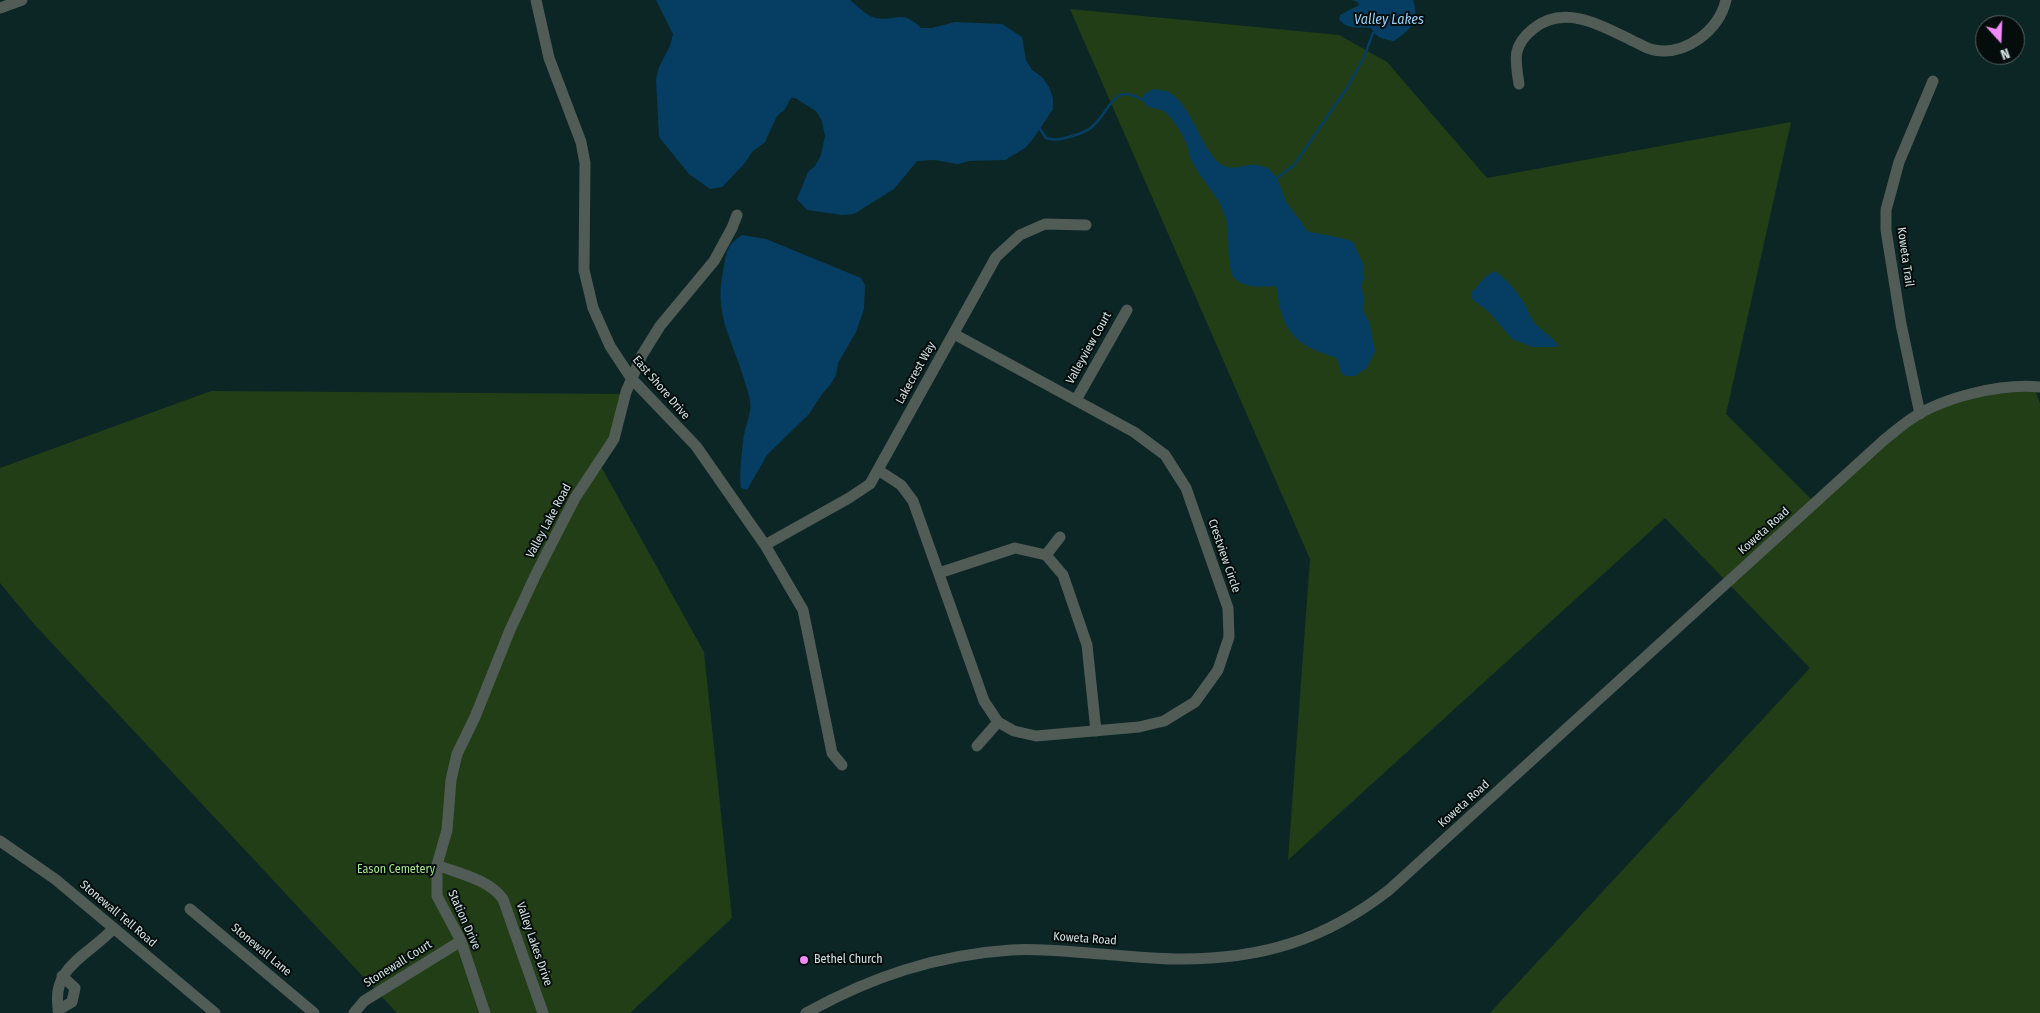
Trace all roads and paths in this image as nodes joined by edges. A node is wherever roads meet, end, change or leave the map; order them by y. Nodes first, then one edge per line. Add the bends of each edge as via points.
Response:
1 (22, 0) edge
2 (536, 0) edge
3 (1726, 0) edge
4 (0, 8) edge
5 (1933, 81) dead end
6 (1519, 84) dead end
7 (736, 214) dead end
8 (1086, 225) dead end
9 (1127, 310) dead end
10 (954, 334) junction
11 (631, 378) junction
12 (2040, 387) edge
13 (1076, 400) junction
14 (1920, 414) junction
15 (878, 470) junction
16 (1060, 538) dead end
17 (765, 545) junction
18 (1046, 555) junction
19 (939, 573) junction
20 (998, 722) junction
21 (1096, 731) junction
22 (977, 746) dead end
23 (842, 765) dead end
24 (0, 841) edge
25 (437, 865) junction
26 (190, 909) dead end
27 (114, 928) junction
28 (460, 941) junction
29 (62, 976) junction
30 (59, 1012) edge
31 (215, 1013) edge
32 (314, 1013) edge
33 (354, 1013) edge
34 (485, 1013) edge
35 (544, 1013) edge
36 (806, 1013) edge

1 - 4 street
2 - 11 street, East Shore Drive via 549,58 585,163 584,270 588,289 610,346
3 - 6 street via 1718,22 1699,40 1675,50 1654,50 1594,22 1565,16 1541,23 1524,36 1515,57
5 - 14 street, Koweta Trail via 1899,162 1886,210 1886,230 1901,324
7 - 11 street, Valley Lake Road via 714,261 660,326
8 - 10 street, Lakecrest Way via 1046,224 1020,235 996,257
9 - 13 street, Valleyview Court
10 - 13 street, Crestview Circle
10 - 15 street, Lakecrest Way
11 - 17 street, East Shore Drive via 696,446
11 - 25 street, Valley Lake Road via 614,439 575,498 536,574 457,754 450,780 447,830
12 - 14 street, Koweta Road via 2006,387 1977,392
13 - 21 street, Crestview Circle via 1134,432 1165,455 1186,488 1228,608 1229,637 1218,670 1195,702 1164,721
14 - 36 street, Koweta Road via 1884,440 1389,890 1345,921 1286,945 1225,957 1181,959 1020,950 962,955 913,966 855,988
15 - 17 street, Lakecrest Way via 870,484
15 - 19 street via 901,485 914,501
16 - 18 street
17 - 23 street, East Shore Drive via 802,610 832,753
18 - 19 street via 1015,548
18 - 21 street via 1063,575 1087,645
19 - 20 street via 984,701
20 - 21 street, Crestview Circle via 1014,731 1036,736
20 - 22 street
24 - 27 street, Stonewall Tell Road via 55,879
25 - 28 street, Station Drive via 437,896
25 - 35 street, Valley Lakes Drive via 497,890
26 - 32 street, Stonewall Lane
27 - 29 street
27 - 31 street, Stonewall Tell Road
28 - 33 street, Stonewall Court via 364,1001
28 - 34 street, Station Drive
29 - 30 street via 57,986
29 - 30 street via 75,988 72,1002

